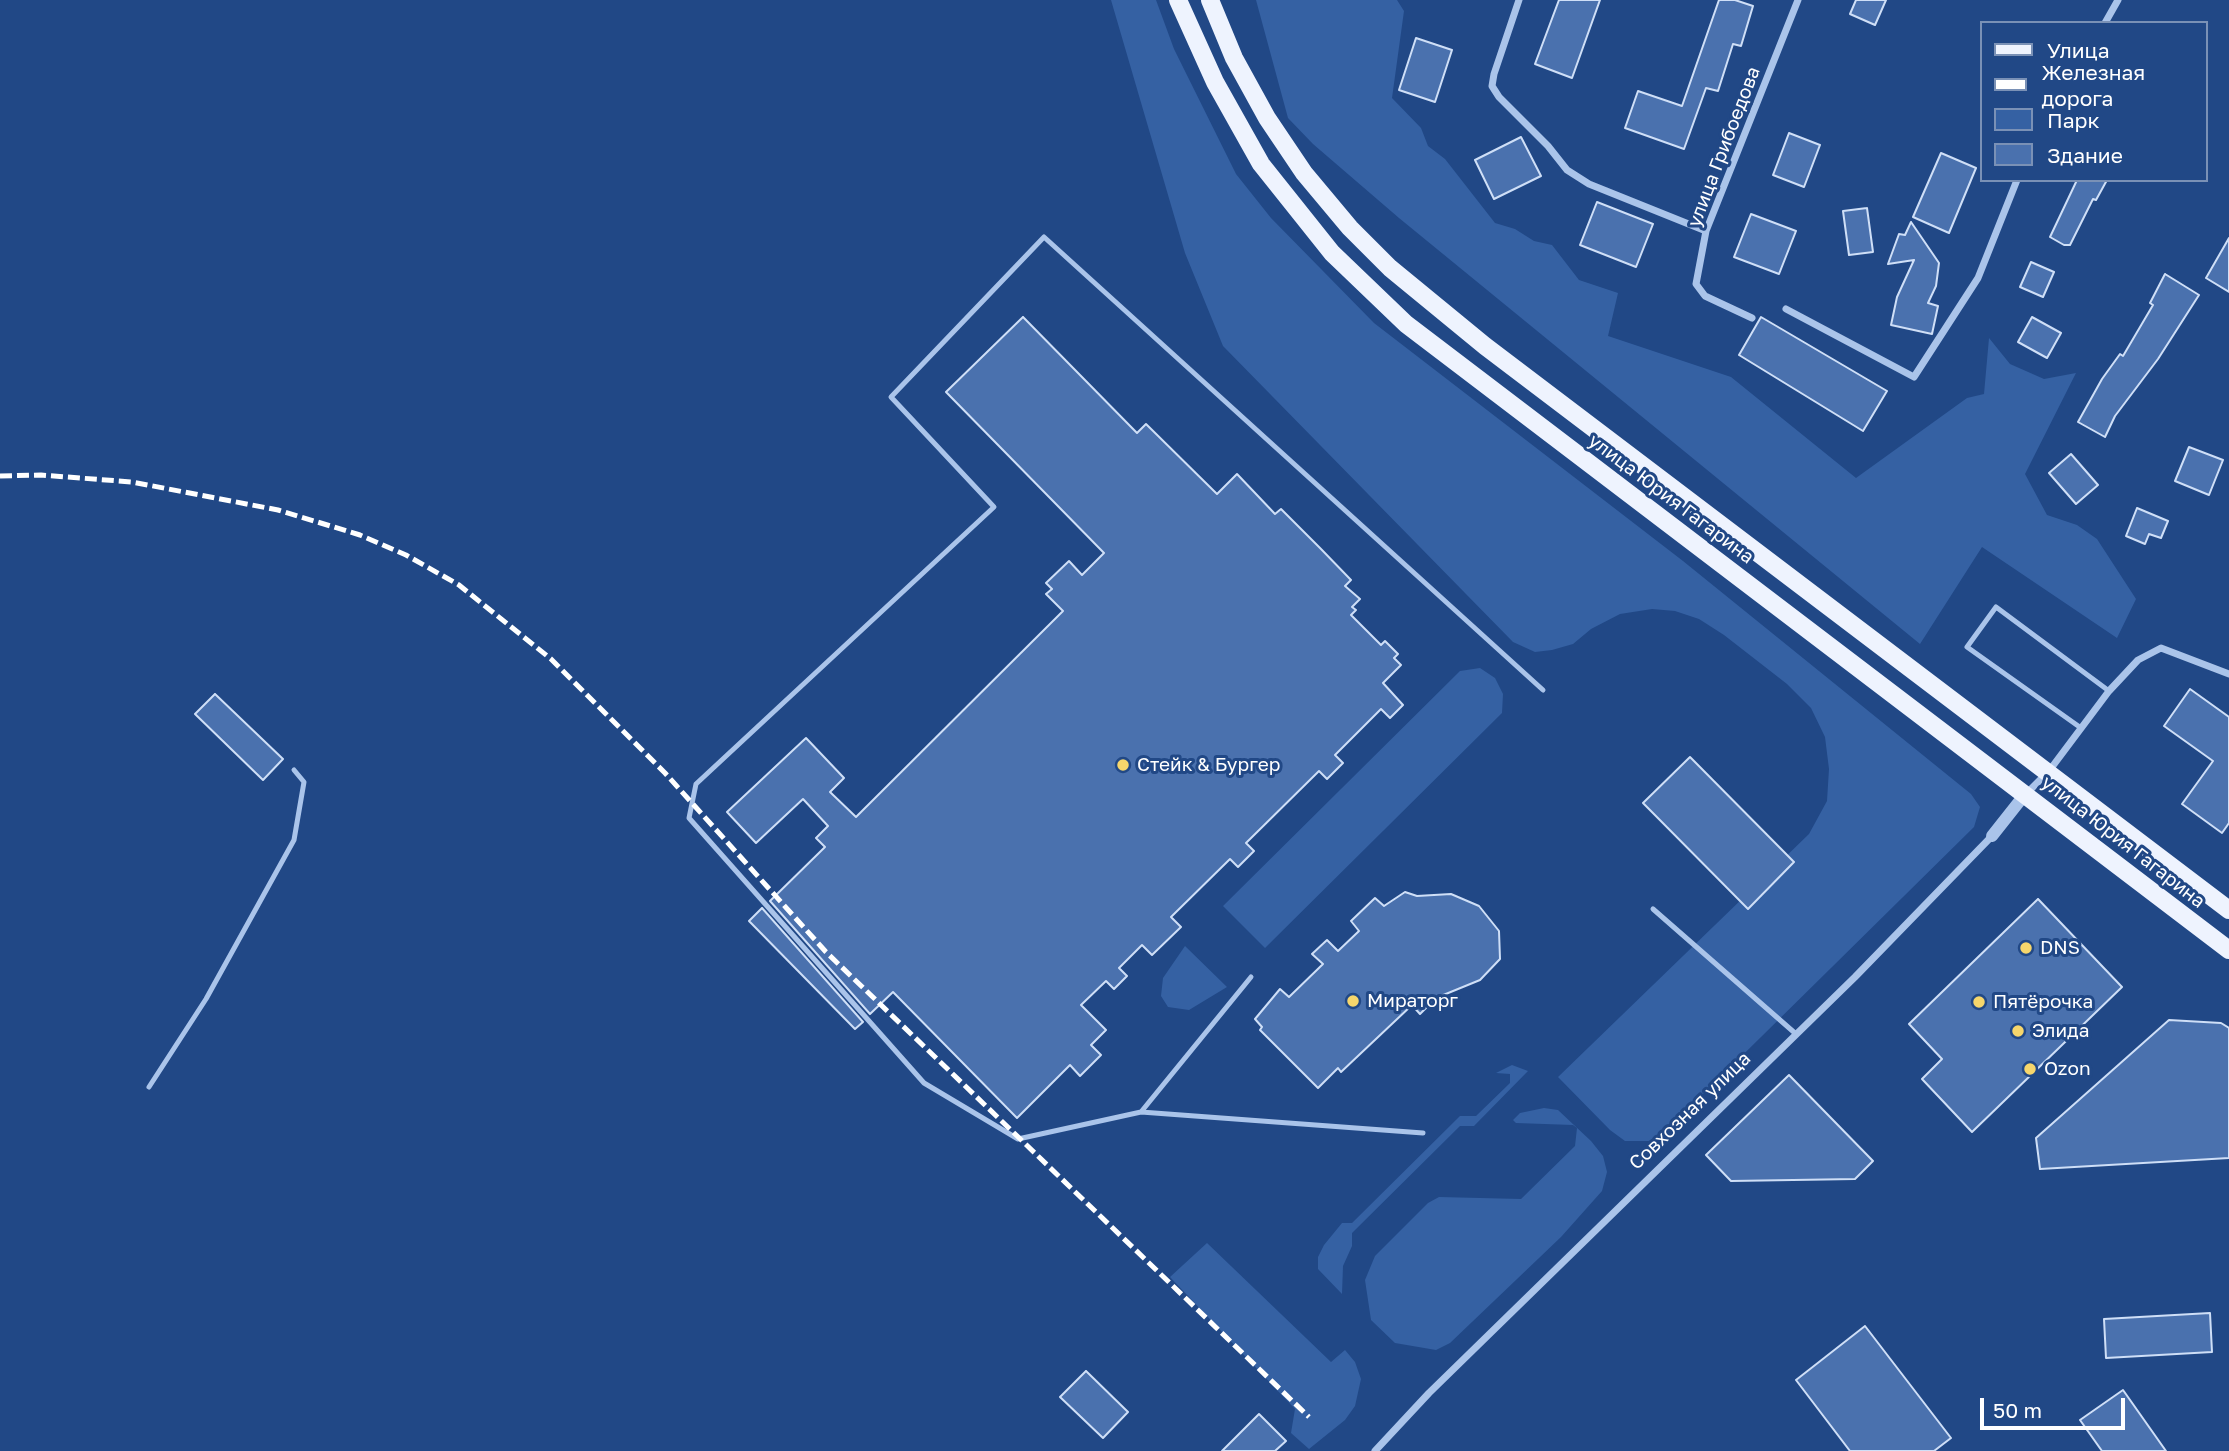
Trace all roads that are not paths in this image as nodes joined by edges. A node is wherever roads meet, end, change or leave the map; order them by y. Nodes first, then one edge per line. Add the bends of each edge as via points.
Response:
1 (1178, 0) edge
2 (1210, 0) edge
3 (1519, 0) edge
4 (1798, 0) edge
5 (2118, 0) edge
6 (2106, 21) edge
7 (2016, 182) edge
8 (1706, 231) junction
9 (1786, 309) dead end
10 (1752, 318) dead end
11 (2229, 674) edge
12 (1542, 690) dead end
13 (2109, 691) junction
14 (2081, 728) junction
15 (294, 770) dead end
16 (2049, 771) junction
17 (2026, 793) junction
18 (1992, 836) joint
19 (1653, 909) dead end
20 (2229, 910) edge
21 (2229, 950) edge
22 (1251, 977) dead end
23 (1796, 1034) junction
24 (149, 1087) dead end
25 (1141, 1112) junction
26 (1423, 1133) dead end
27 (1376, 1451) edge

1 - 17 main road, улица Юрия Гагарина via 1215,82 1261,164 1332,253 1406,324
2 - 16 main road, улица Юрия Гагарина via 1234,58 1304,173 1390,268 1485,346
3 - 8 street via 1494,74 1492,86 1499,97 1566,170 1589,184
4 - 8 street, улица Грибоедова
5 - 6 street
7 - 9 street via 1978,278 1914,377
8 - 10 street, улица Грибоедова via 1696,284 1704,296
11 - 13 street via 2161,648 2138,660
12 - 25 lane via 1044,237 891,397 994,507 696,784 689,818 924,1083 1018,1139
13 - 14 street
13 - 14 lane via 1996,607 1967,647
14 - 16 street
15 - 24 lane via 304,782 294,840 206,999
16 - 17 street
16 - 20 main road, улица Юрия Гагарина
17 - 18 street, Совхозная улица
17 - 21 main road, улица Юрия Гагарина
18 - 23 street, Совхозная улица
19 - 23 lane
22 - 25 lane
23 - 27 street, Совхозная улица
25 - 26 lane

